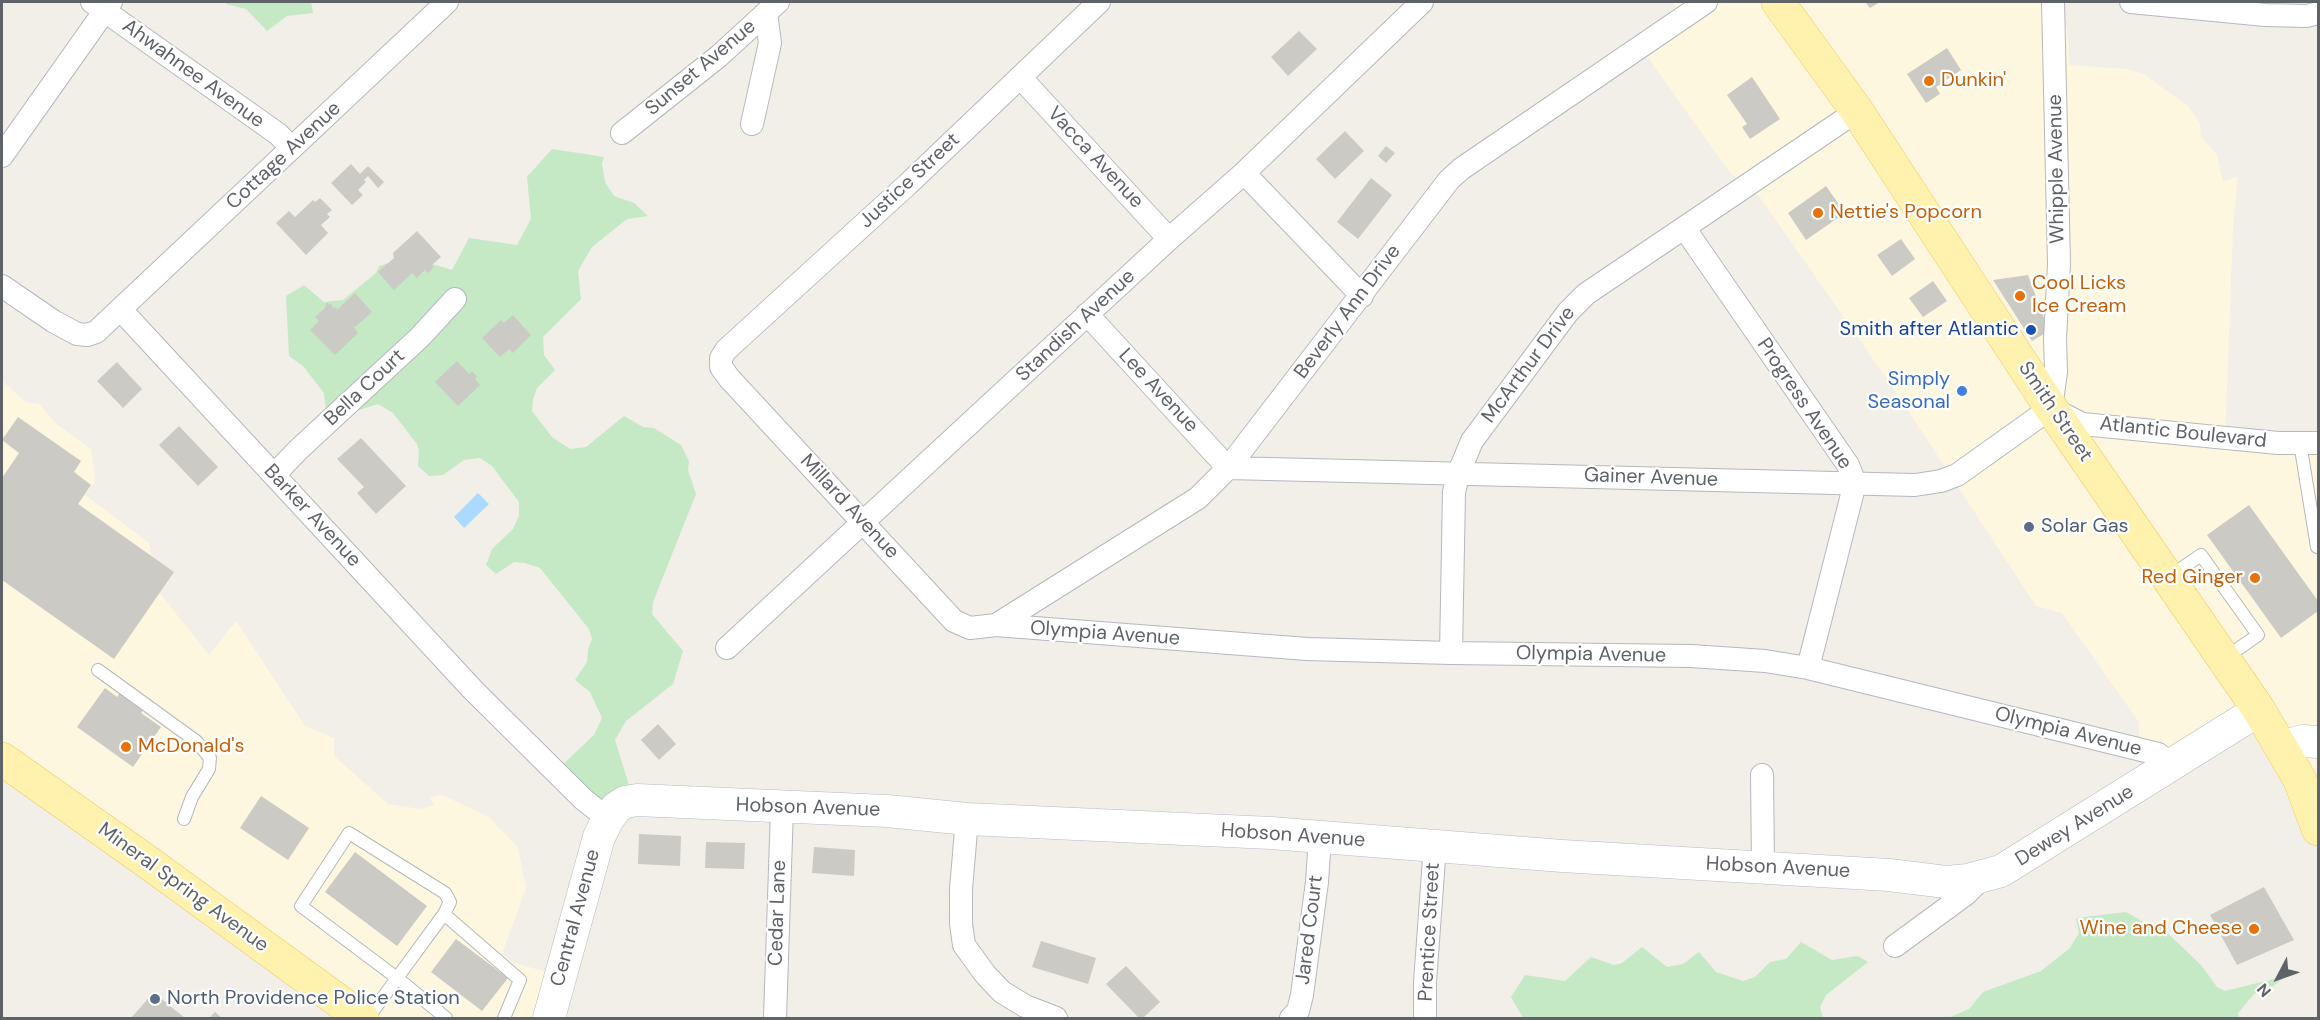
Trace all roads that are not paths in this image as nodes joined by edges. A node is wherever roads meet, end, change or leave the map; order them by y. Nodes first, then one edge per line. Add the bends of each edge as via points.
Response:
1 (447, 2) edge
2 (1099, 2) edge
3 (1422, 2) edge
4 (1706, 2) edge
5 (1778, 2) edge
6 (2054, 2) edge
7 (2131, 2) edge
8 (103, 4) edge
9 (772, 7) edge
10 (2319, 13) edge
11 (1020, 77) junction
12 (1857, 111) junction
13 (752, 124) dead end
14 (622, 133) dead end
15 (292, 148) junction
16 (2, 156) edge
17 (1244, 173) junction
18 (1685, 229) junction
19 (1169, 239) junction
20 (2, 286) edge
21 (1362, 297) junction
22 (455, 299) dead end
23 (121, 310) junction
24 (1087, 314) junction
25 (721, 358) joint
26 (2051, 408) junction
27 (2309, 443) edge
28 (1228, 468) junction
29 (1459, 472) junction
30 (274, 476) junction
31 (1855, 483) junction
32 (864, 523) junction
33 (2317, 547) edge
34 (996, 625) junction
35 (727, 648) dead end
36 (1451, 653) junction
37 (1808, 668) junction
38 (98, 670) dead end
39 (2259, 710) junction
40 (2319, 742) edge
41 (2282, 747) junction
42 (2, 759) edge
43 (2172, 765) junction
44 (1762, 775) dead end
45 (782, 808) junction
46 (184, 819) dead end
47 (608, 819) junction
48 (967, 819) junction
49 (2319, 829) edge
50 (1320, 837) junction
51 (1435, 845) junction
52 (1763, 867) junction
53 (1984, 876) junction
54 (444, 914) junction
55 (1895, 946) dead end
56 (398, 978) junction
57 (354, 1016) edge
58 (446, 1018) edge
59 (504, 1018) edge
60 (549, 1018) edge
61 (775, 1018) edge
62 (1056, 1018) edge
63 (1291, 1018) edge
64 (1425, 1018) edge

1 - 15 street, Cottage Avenue
2 - 11 street, Justice Street
3 - 17 street, Standish Avenue
4 - 21 street, Beverly Ann Drive via 1461,169 1434,198
5 - 12 main road, Smith Street
6 - 26 street, Whipple Avenue via 2059,264
7 - 10 street via 2265,15
8 - 15 street, Ahwahnee Avenue
8 - 16 street
9 - 13 street via 770,43
9 - 14 street, Sunset Avenue via 719,56
11 - 19 street, Vacca Avenue
11 - 25 street, Justice Street
12 - 18 street, McArthur Drive
12 - 26 main road, Smith Street
15 - 23 street, Cottage Avenue
17 - 19 street, Standish Avenue
17 - 21 street
18 - 29 street, McArthur Drive via 1577,302 1472,441
18 - 31 street, Progress Avenue via 1848,465
19 - 24 street, Standish Avenue
20 - 23 street via 77,334 96,332
21 - 28 street, Beverly Ann Drive
22 - 30 street, Bella Court
23 - 30 street, Barker Avenue
24 - 28 street, Lee Avenue
24 - 32 street, Standish Avenue
25 - 32 street, Millard Avenue via 721,367 729,378
26 - 27 street, Atlantic Boulevard via 2082,424
26 - 31 street, Gainer Avenue via 1957,475 1915,486
26 - 39 main road, Smith Street
27 - 33 lane
28 - 29 street, Gainer Avenue
28 - 34 street, Beverly Ann Drive via 1198,498
29 - 31 street, Gainer Avenue
29 - 36 street, McArthur Drive via 1454,492
30 - 47 street, Barker Avenue via 473,690
31 - 37 street, Progress Avenue
32 - 34 street, Millard Avenue via 954,621 970,628
32 - 35 street, Standish Avenue
34 - 36 street, Olympia Avenue via 1306,649
36 - 37 street, Olympia Avenue via 1691,656
37 - 43 street, Olympia Avenue via 2158,754
38 - 46 lane via 196,741 210,759 209,769
39 - 41 main road, Smith Street
39 - 43 street, Dewey Avenue
40 - 41 street via 2303,741
41 - 49 main road, Smith Street
42 - 57 main road, Mineral Spring Avenue
43 - 53 street, Dewey Avenue via 2001,871
44 - 52 street
45 - 47 street, Hobson Avenue via 637,800 624,802
45 - 48 street, Hobson Avenue via 887,811
45 - 61 street, Cedar Lane
47 - 60 street, Central Avenue via 591,862
48 - 50 street, Hobson Avenue
48 - 62 street via 961,890 964,945 1002,992
50 - 51 street, Hobson Avenue
50 - 63 street, Jared Court via 1306,975 1298,1011
51 - 52 street, Hobson Avenue
51 - 64 street, Prentice Street
52 - 53 street, Hobson Avenue via 1889,874 1947,882
53 - 55 street, Dewey Avenue via 1966,894
54 - 56 lane
54 - 56 lane via 450,902 445,893 349,833 301,906
54 - 59 lane via 520,980
56 - 57 lane
56 - 58 lane

